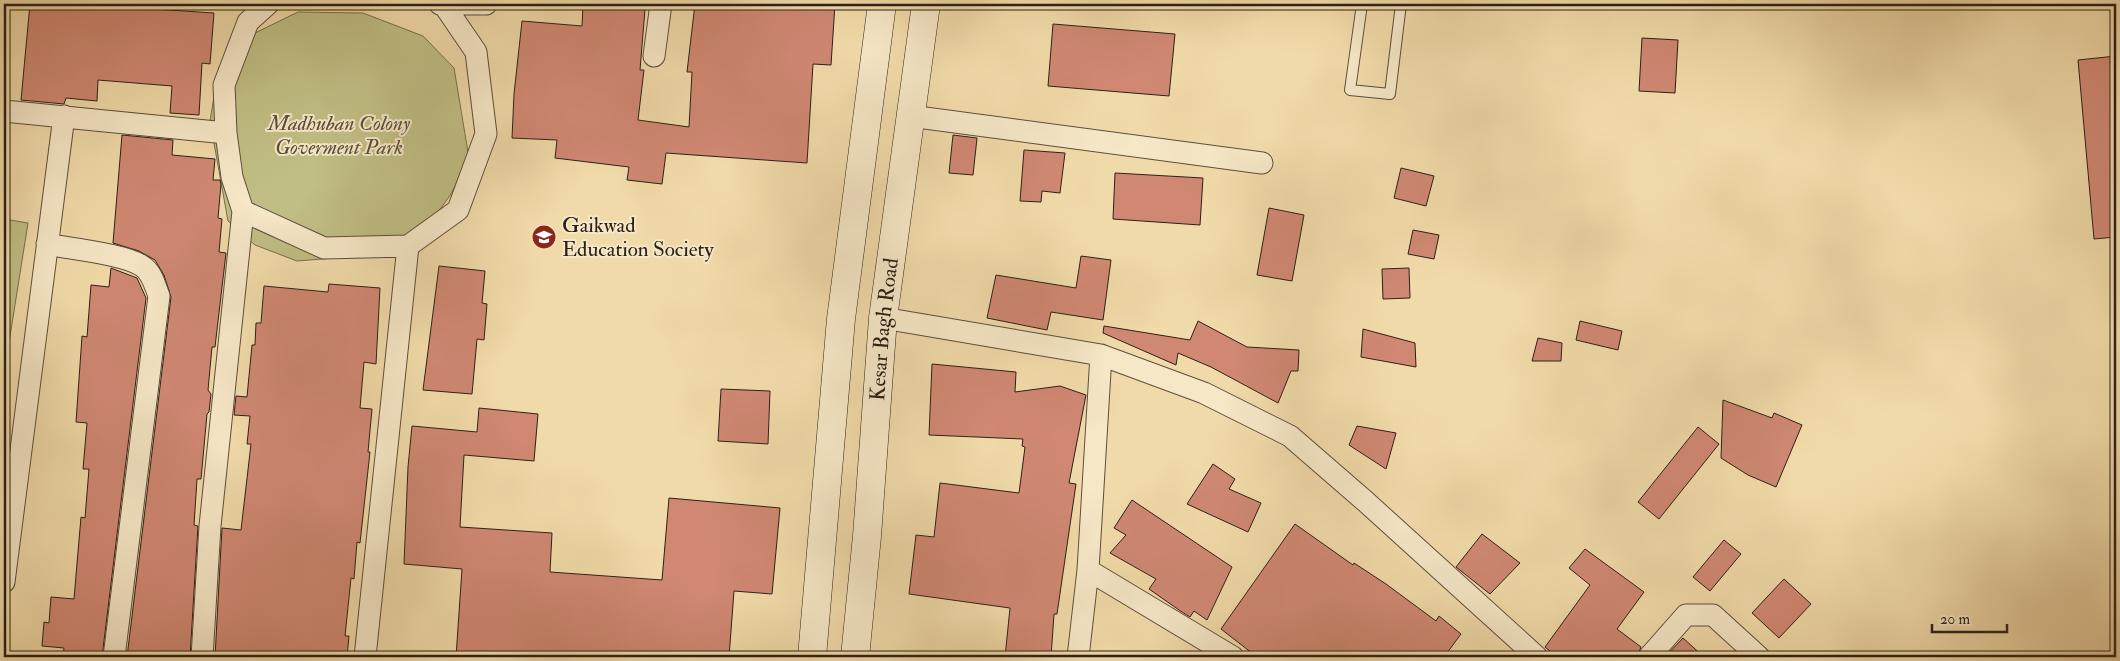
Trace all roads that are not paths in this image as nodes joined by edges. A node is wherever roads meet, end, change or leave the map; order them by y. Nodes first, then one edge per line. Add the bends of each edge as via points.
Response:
1 (268, 4) edge
2 (442, 4) edge
3 (486, 4) edge
4 (661, 4) edge
5 (882, 4) edge
6 (926, 4) edge
7 (1362, 4) edge
8 (1401, 4) edge
9 (654, 56) dead end
10 (4, 111) edge
11 (64, 116) junction
12 (910, 116) junction
13 (226, 133) junction
14 (1262, 163) dead end
15 (243, 211) junction
16 (47, 244) junction
17 (408, 246) junction
18 (883, 318) junction
19 (1101, 355) junction
20 (1088, 570) junction
21 (4, 582) edge
22 (114, 657) edge
23 (202, 657) edge
24 (366, 657) edge
25 (812, 657) edge
26 (855, 657) edge
27 (1078, 657) edge
28 (1233, 657) edge
29 (1537, 657) edge
30 (1649, 657) edge
31 (1759, 657) edge

1 - 13 street via 248,22 224,85
2 - 3 street
2 - 17 street via 476,52 486,134 458,210
4 - 9 street
5 - 25 main road, Kesar Bagh Road via 841,319
6 - 12 main road, Kesar Bagh Road
7 - 8 lane via 1350,90 1390,94
10 - 11 street
11 - 13 street
11 - 16 street
12 - 14 street
12 - 18 main road, Kesar Bagh Road
13 - 15 street via 232,178
15 - 17 street via 324,248
15 - 23 street via 210,526
16 - 21 street
16 - 22 street via 137,263 151,277 159,296
17 - 24 street
18 - 19 street
18 - 26 main road, Kesar Bagh Road
19 - 20 street
19 - 29 street via 1204,392 1290,436
20 - 27 street
20 - 28 street
30 - 31 street via 1686,615 1713,615

